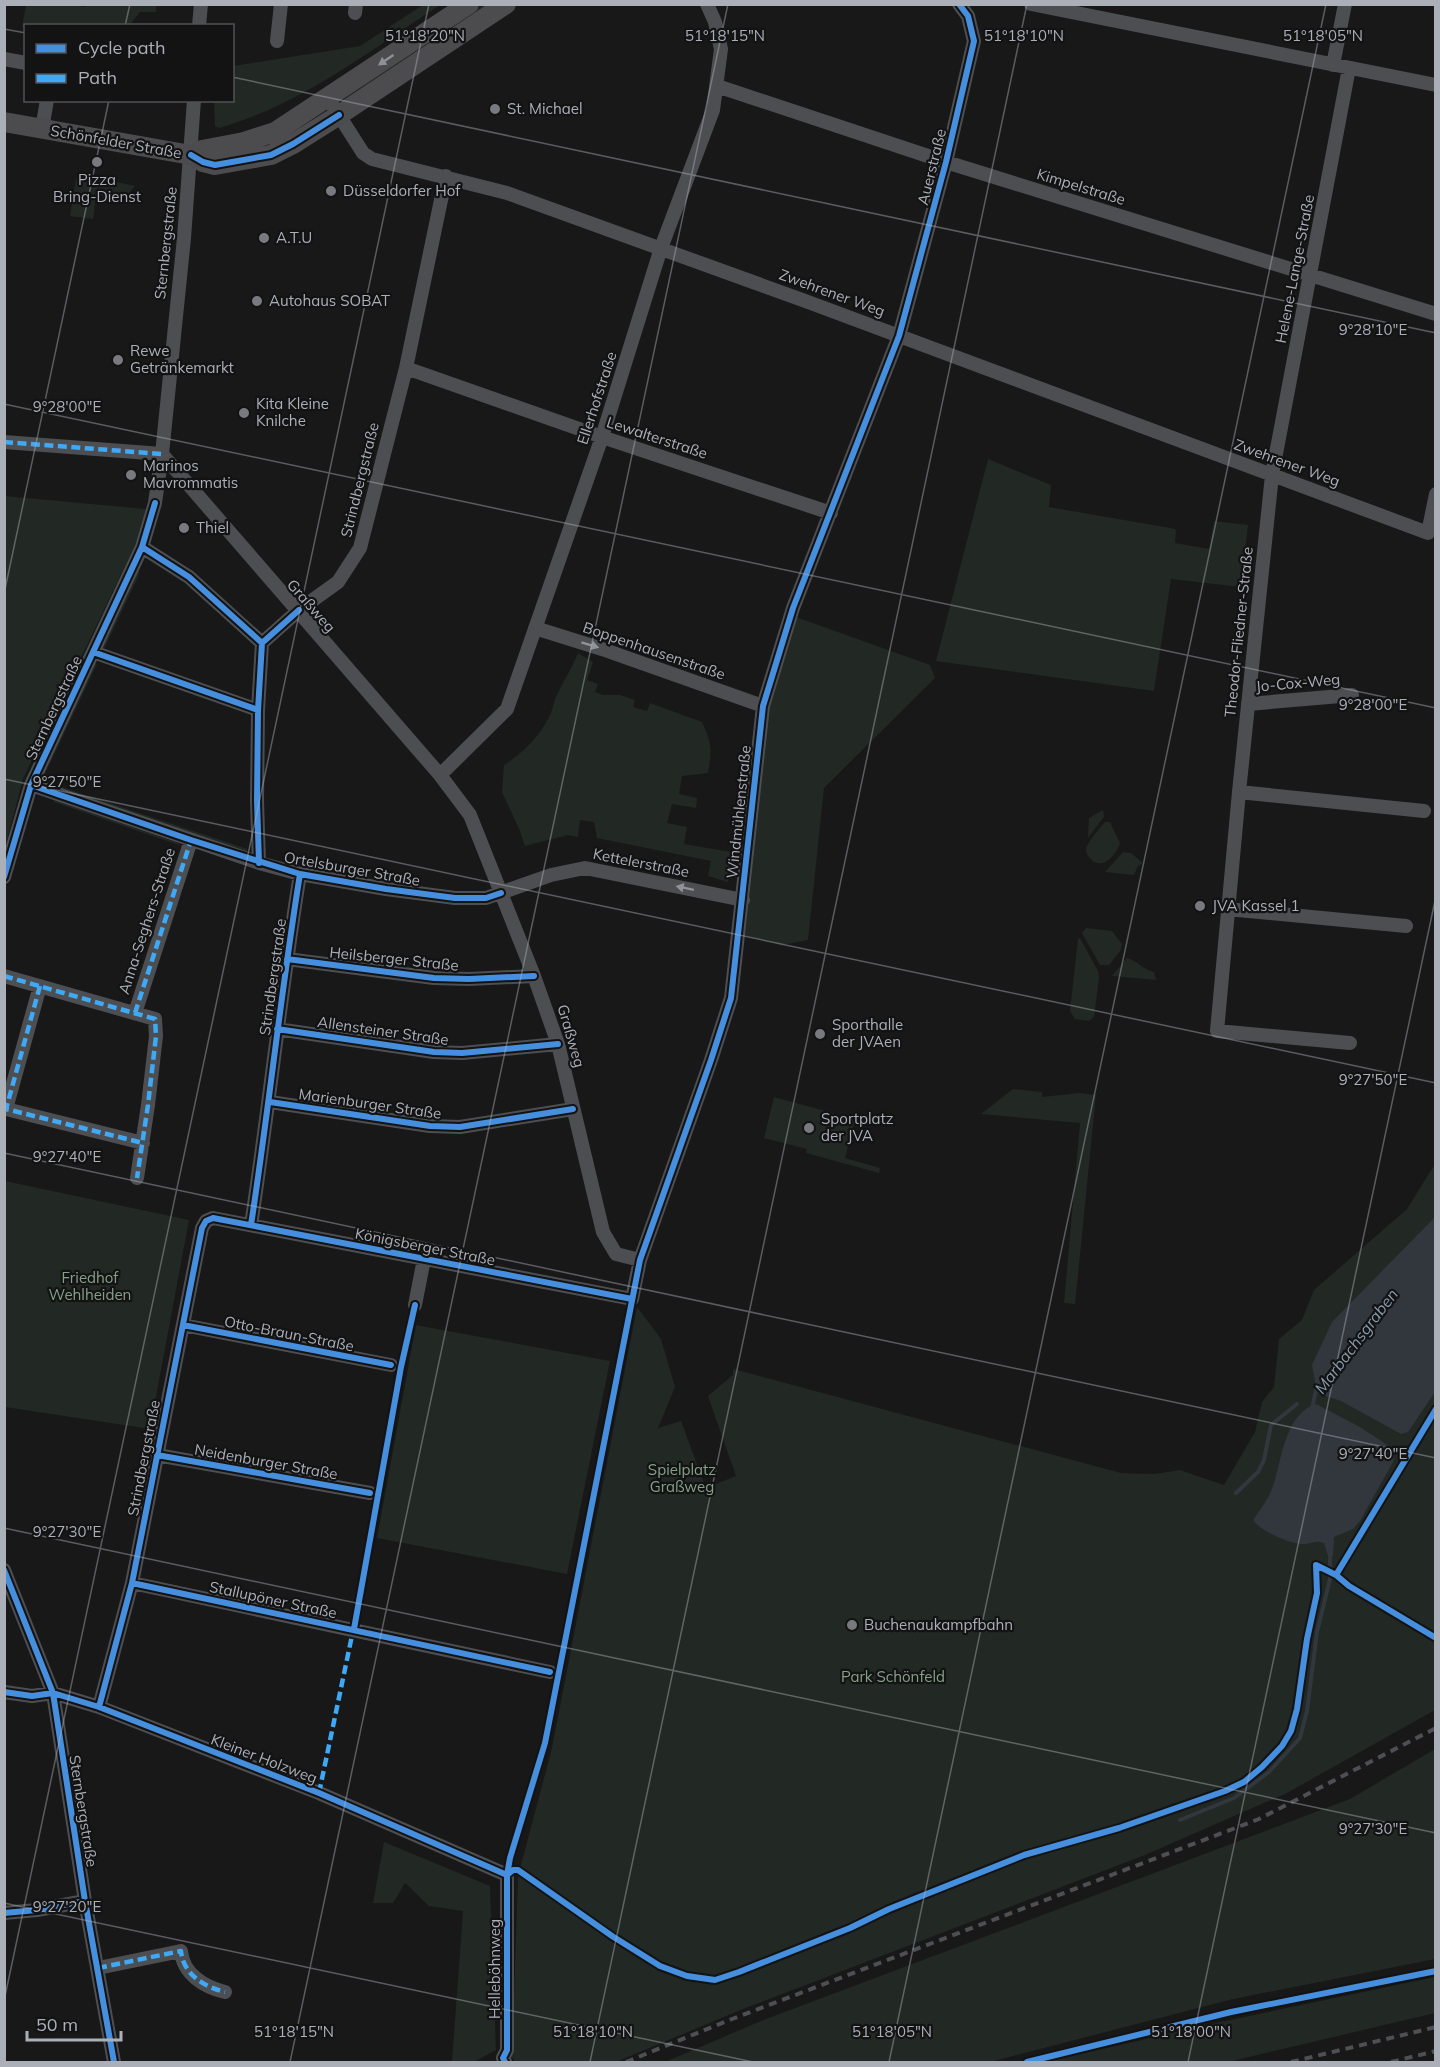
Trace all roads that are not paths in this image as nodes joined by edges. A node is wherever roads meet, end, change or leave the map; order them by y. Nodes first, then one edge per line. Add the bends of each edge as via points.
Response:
1 (201, 4) edge
2 (281, 4) edge
3 (470, 4) edge
4 (506, 4) edge
5 (707, 4) edge
6 (959, 4) edge
7 (1031, 4) edge
8 (1345, 4) edge
9 (200, 24) edge
10 (277, 41) dead end
11 (4, 59) edge
12 (24, 63) edge
13 (1333, 65) junction
14 (1349, 68) junction
15 (1436, 85) edge
16 (717, 86) junction
17 (328, 98) junction
18 (47, 102) edge
19 (194, 102) edge
20 (339, 116) junction
21 (4, 122) edge
22 (42, 129) junction
23 (191, 155) junction
24 (946, 162) junction
25 (446, 176) junction
26 (661, 248) junction
27 (1310, 276) junction
28 (1436, 314) edge
29 (899, 336) junction
30 (406, 369) junction
31 (602, 437) junction
32 (4, 442) edge
33 (162, 454) junction
34 (1272, 475) junction
35 (1436, 494) edge
36 (831, 513) junction
37 (142, 547) junction
38 (298, 610) junction
39 (535, 628) junction
40 (262, 643) junction
41 (93, 652) junction
42 (1352, 696) dead end
43 (1248, 704) junction
44 (763, 706) junction
45 (258, 710) junction
46 (440, 775) junction
47 (31, 785) junction
48 (1239, 792) junction
49 (1424, 811) dead end
50 (191, 840) junction
51 (259, 862) junction
52 (300, 874) junction
53 (4, 877) edge
54 (501, 893) junction
55 (743, 900) junction
56 (1227, 909) junction
57 (1406, 926) dead end
58 (287, 958) junction
59 (4, 976) edge
60 (534, 976) junction
61 (40, 986) junction
62 (135, 1013) junction
63 (277, 1029) junction
64 (1350, 1043) dead end
65 (558, 1044) junction
66 (270, 1102) junction
67 (573, 1109) junction
68 (143, 1143) junction
69 (136, 1178) dead end
70 (213, 1218) joint
71 (251, 1225) junction
72 (424, 1259) junction
73 (640, 1260) junction
74 (633, 1299) joint
75 (415, 1305) dead end
76 (183, 1325) junction
77 (392, 1365) dead end
78 (157, 1455) junction
79 (370, 1493) dead end
80 (4, 1570) edge
81 (132, 1582) junction
82 (550, 1672) dead end
83 (4, 1692) edge
84 (53, 1693) junction
85 (99, 1707) junction
86 (507, 1875) joint
87 (85, 1901) junction
88 (4, 1913) edge
89 (98, 1968) junction
90 (225, 1992) dead end
91 (114, 2062) edge
92 (505, 2062) edge

1 - 9 street
2 - 10 street
3 -> 17 main road
4 - 20 main road, Schönfelder Straße
5 - 16 street, Ellerhofstraße via 721,49
6 - 24 street, Auerstraße via 968,16 974,41
7 - 13 street
8 - 13 street
11 - 12 street
13 - 14 street
14 - 15 street
14 - 27 street, Helene-Lange-Straße
16 - 24 street, Kimpelstraße
16 - 26 street, Ellerhofstraße via 707,129
17 - 20 street, Zwehrener Weg
17 - 23 main road via 275,132
18 - 22 street, Schönfelder Straße
19 - 23 street, Sternbergstraße
20 - 23 main road, Schönfelder Straße via 271,155 215,165
20 - 25 street, Zwehrener Weg via 363,153 372,159
21 - 22 main road, Schönfelder Straße
22 - 23 main road, Schönfelder Straße
23 - 33 street, Sternbergstraße
24 - 27 street, Kimpelstraße
24 - 29 street, Auerstraße
25 - 26 street, Zwehrener Weg via 507,193
25 - 30 street, Strindbergstraße
26 - 29 street, Zwehrener Weg
26 - 31 street, Ellerhofstraße
27 - 28 street, Kimpelstraße
27 - 34 street, Helene-Lange-Straße
29 - 34 street, Zwehrener Weg
29 - 36 street, Windmühlenstraße
30 - 31 street, Lewalterstraße
30 - 38 street, Strindbergstraße via 360,548 338,582
31 - 36 street, Lewalterstraße
31 - 39 street, Ellerhofstraße
32 - 33 street
33 - 37 street, Sternbergstraße via 155,503
33 - 38 street, Graßweg
34 - 35 street, Zwehrener Weg via 1428,533
34 - 43 street, Theodor-Fliedner-Straße
36 - 44 street, Windmühlenstraße via 793,608
37 - 40 street via 189,577
37 - 41 street, Sternbergstraße
38 - 40 street, Strindbergstraße
38 - 46 street, Graßweg
39 -> 44 street, Boppenhausenstraße
39 - 46 street, Ellerhofstraße via 507,709
40 - 45 street
41 - 45 street, Sternbergstraße
41 - 47 street, Sternbergstraße
42 - 43 street, Jo-Cox-Weg
43 - 48 street, Theodor-Fliedner-Straße
44 - 55 street, Windmühlenstraße
45 - 51 street
46 - 54 street, Graßweg via 470,815
47 - 50 street, Ortelsburger Straße
47 - 53 street, Sternbergstraße
48 - 49 street
48 - 56 street, Theodor-Fliedner-Straße
50 - 51 street, Ortelsburger Straße
50 - 62 street, Anna-Seghers-Straße
51 - 52 street, Ortelsburger Straße
52 - 54 street, Ortelsburger Straße via 456,898 486,898
52 - 58 street, Strindbergstraße
55 -> 54 street, Kettelerstraße via 585,868
54 - 60 street, Graßweg
55 - 73 street, Windmühlenstraße via 731,998
56 - 57 street
56 - 64 street, Theodor-Fliedner-Straße via 1216,1031
58 - 60 street, Heilsberger Straße via 434,978
58 - 63 street, Strindbergstraße
59 - 61 street, Anna-Seghers-Straße
60 - 65 street, Graßweg
61 - 62 street, Anna-Seghers-Straße
61 - 68 street via 6,1109
62 - 68 street, Anna-Seghers-Straße via 155,1019
63 - 65 street, Allensteiner Straße via 434,1052
63 - 66 street, Strindbergstraße
65 - 67 street, Graßweg
66 - 67 street, Marienburger Straße via 460,1127
66 - 71 street, Strindbergstraße
67 - 73 street, Graßweg via 603,1232 616,1254
68 - 69 street, Anna-Seghers-Straße
70 - 71 street, Königsberger Straße
70 - 76 street, Strindbergstraße via 202,1228
71 - 72 street, Königsberger Straße
72 - 74 street, Königsberger Straße
72 - 75 street
73 - 74 street, Windmühlenstraße
76 - 77 street, Otto-Braun-Straße
76 - 78 street, Strindbergstraße
78 - 79 street, Neidenburger Straße
78 - 81 street, Strindbergstraße
80 - 84 street, Sternbergstraße
81 - 82 street, Stallupöner Straße
81 - 85 street, Strindbergstraße
83 - 84 street, Kleiner Holzweg via 32,1696
84 - 85 street, Kleiner Holzweg
84 - 87 street, Sternbergstraße
85 - 86 street, Kleiner Holzweg via 320,1793
86 - 92 street, Helleböhnweg
87 - 88 street
87 - 89 street, Sternbergstraße
89 - 90 street via 181,1951 182,1961 191,1974 208,1988
89 - 91 street, Sternbergstraße

